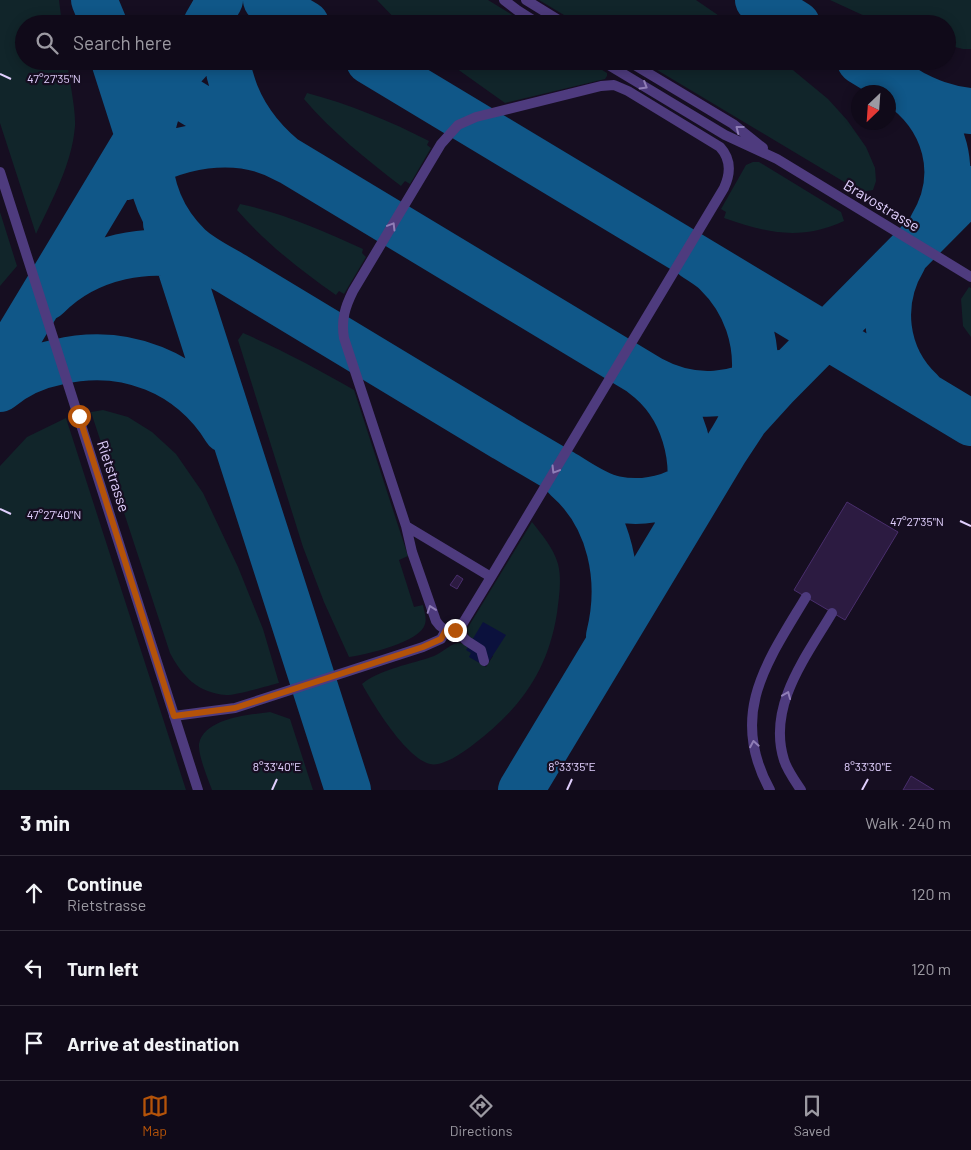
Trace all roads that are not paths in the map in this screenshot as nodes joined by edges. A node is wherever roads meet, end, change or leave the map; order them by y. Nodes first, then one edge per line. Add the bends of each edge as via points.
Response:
1 (504, 0) edge
2 (526, 0) edge
3 (525, 15) edge
4 (551, 15) edge
5 (617, 70) edge
6 (643, 70) edge
7 (777, 159) junction
8 (0, 172) edge
9 (971, 277) edge
10 (406, 526) junction
11 (491, 577) junction
12 (806, 597) dead end
13 (832, 613) dead end
14 (450, 630) junction
15 (484, 660) dead end
16 (174, 716) junction
17 (198, 790) edge
18 (770, 790) edge
19 (801, 790) edge

1 - 3 lane
2 - 4 lane
5 -> 7 lane, Bravostrasse via 725,135
7 -> 6 lane, Bravostrasse via 733,124
7 - 9 lane, Bravostrasse
8 - 16 lane, Rietstrasse
10 - 11 lane
10 -> 11 lane via 344,338 342,322 348,300 441,144 458,125 476,117 601,86 614,85 628,91 720,147 729,163 727,182
14 -> 10 lane via 436,621
11 - 14 lane via 463,624
18 -> 12 lane via 762,777 754,746 751,717 756,690 768,660
19 -> 13 lane via 784,761 779,730 784,704 795,676
14 - 15 lane via 481,650
14 - 16 lane via 441,639 423,647 235,708
16 - 17 lane, Rietstrasse

